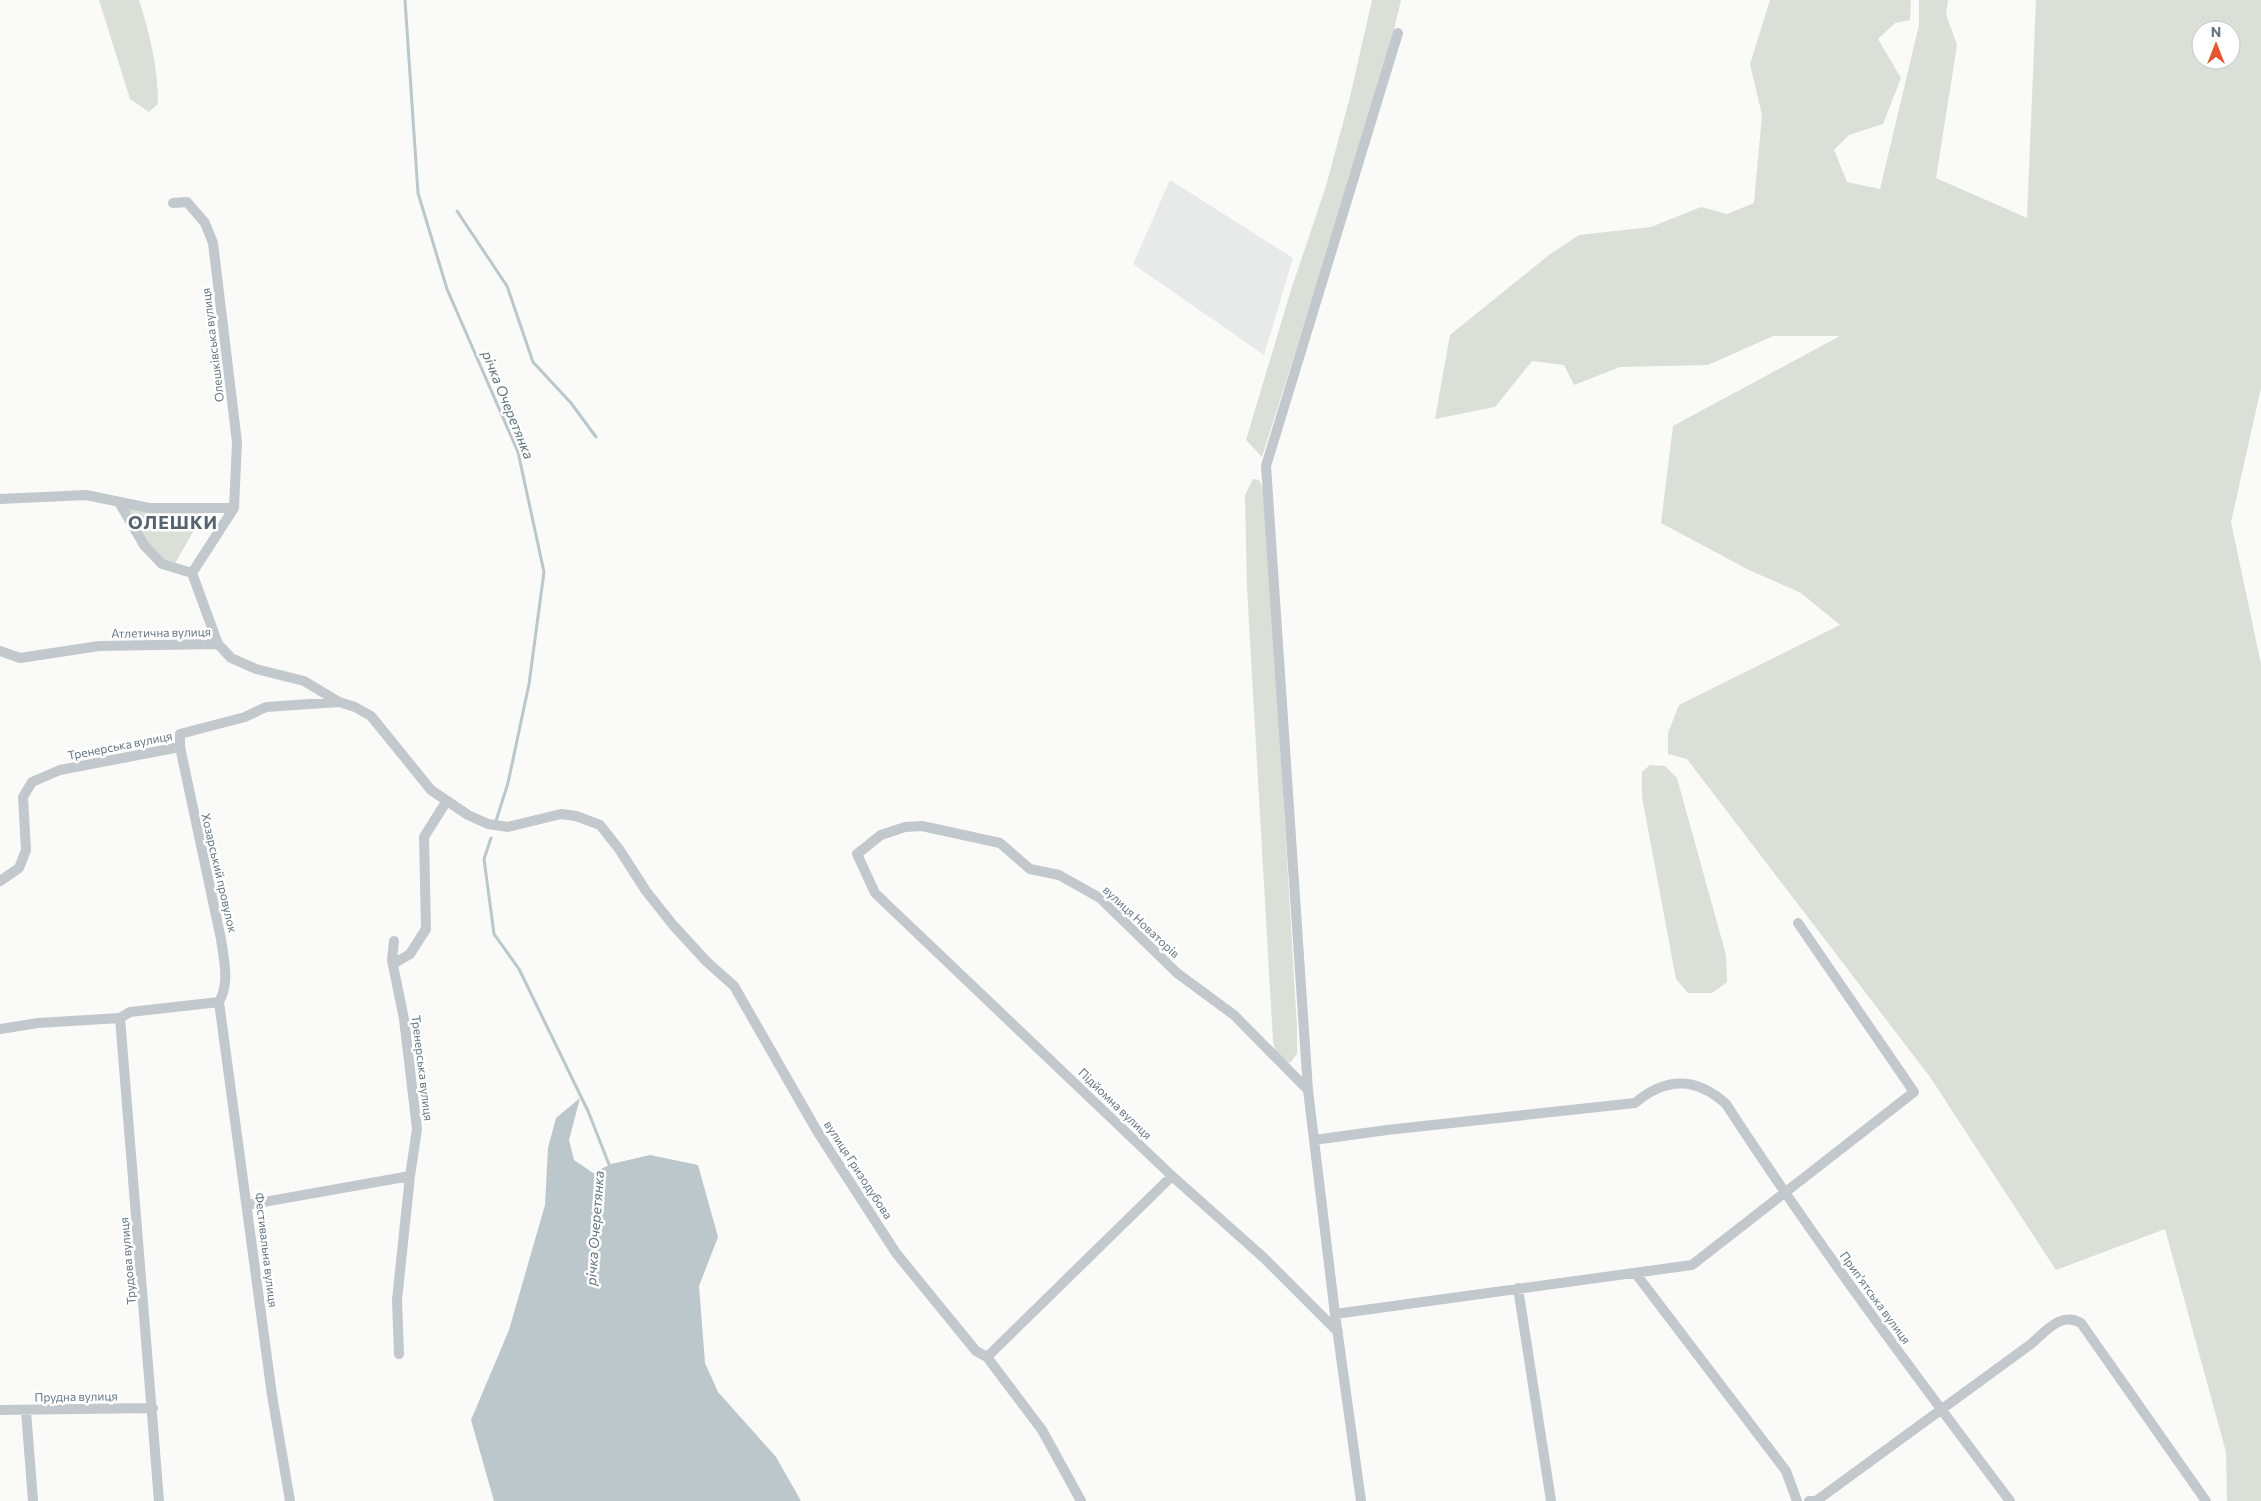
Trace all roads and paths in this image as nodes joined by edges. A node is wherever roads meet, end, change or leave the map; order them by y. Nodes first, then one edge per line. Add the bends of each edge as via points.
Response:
1 (1398, 33) dead end
2 (173, 203) dead end
3 (0, 499) edge
4 (120, 504) junction
5 (234, 508) junction
6 (192, 573) junction
7 (218, 644) junction
8 (0, 652) edge
9 (339, 702) junction
10 (180, 748) junction
11 (446, 802) junction
12 (528, 823) joint
13 (0, 881) edge
14 (875, 893) joint
15 (1798, 923) dead end
16 (394, 941) dead end
17 (393, 964) junction
18 (219, 1002) junction
19 (120, 1018) junction
20 (0, 1029) edge
21 (1308, 1090) junction
22 (1314, 1140) junction
23 (410, 1176) junction
24 (1172, 1176) junction
25 (1784, 1193) junction
26 (247, 1205) junction
27 (1636, 1274) junction
28 (1518, 1288) junction
29 (1335, 1314) junction
30 (1338, 1332) junction
31 (399, 1354) dead end
32 (988, 1358) junction
33 (153, 1408) junction
34 (0, 1410) edge
35 (1941, 1410) junction
36 (26, 1411) junction
37 (33, 1501) edge
38 (159, 1501) edge
39 (290, 1501) edge
40 (1082, 1501) edge
41 (1361, 1501) edge
42 (1551, 1501) edge
43 (1797, 1501) edge
44 (1809, 1501) edge
45 (2010, 1501) edge
46 (2206, 1501) edge

1 - 21 street via 1266,466
2 - 5 street, Олешківська вулиця via 188,202 205,222 213,243 237,442
3 - 4 street via 86,495
4 - 5 street via 149,508
4 - 6 street via 144,545 162,564
5 - 6 street
6 - 7 street
7 - 8 street, Атлетична вулиця via 99,646 20,658
7 - 9 street, Атлетична вулиця via 231,658 256,669 304,681
9 - 10 street, Тренерська вулиця via 266,707 180,734
9 - 11 street, Тренерська вулиця via 371,716 432,790
10 - 13 street, Тренерська вулиця via 60,770 32,782 23,797 26,850 18,868
10 - 18 street, Хозарський провулок via 221,939 225,992
11 - 12 street, Тренерська вулиця via 488,824 508,827
11 - 17 street via 424,837 426,929 410,954
12 - 32 street, вулиця Гризодубова via 561,814 600,825 673,925 734,986 818,1131 896,1253 976,1351
14 - 21 street, вулиця Новаторів via 857,854 880,835 905,827 922,826 1000,844 1030,869 1060,875 1100,898 1177,973 1234,1015
14 - 24 street, Підйомна вулиця
15 - 25 street via 1914,1092
16 - 17 street, Тренерська вулиця
17 - 23 street, Тренерська вулиця via 404,1018 417,1129
18 - 19 street via 130,1012
18 - 26 street, Фестивальна вулиця
19 - 20 street via 38,1023
19 - 33 street, Трудова вулиця
21 - 22 street
22 - 25 street, Прип’ятська вулиця via 1635,1103 1648,1092 1674,1083 1694,1084 1715,1094 1726,1104
22 - 29 street
23 - 26 street
23 - 31 street, Тренерська вулиця via 397,1300
24 - 30 street, Підйомна вулиця via 1264,1258
24 - 32 street
25 - 27 street via 1692,1265
25 - 35 street, Прип’ятська вулиця
26 - 39 street, Фестивальна вулиця via 272,1395
27 - 28 street
27 - 43 street via 1786,1471
28 - 29 street
28 - 42 street
29 - 30 street
30 - 41 street
32 - 40 street, вулиця Гризодубова via 1042,1430
33 - 36 street, Прудна вулиця
33 - 38 street, Трудова вулиця
34 - 36 street, Прудна вулиця
35 - 44 street via 1816,1501
35 - 45 street, Прип’ятська вулиця
35 - 46 street via 2056,1322 2074,1319 2081,1324
36 - 37 street

